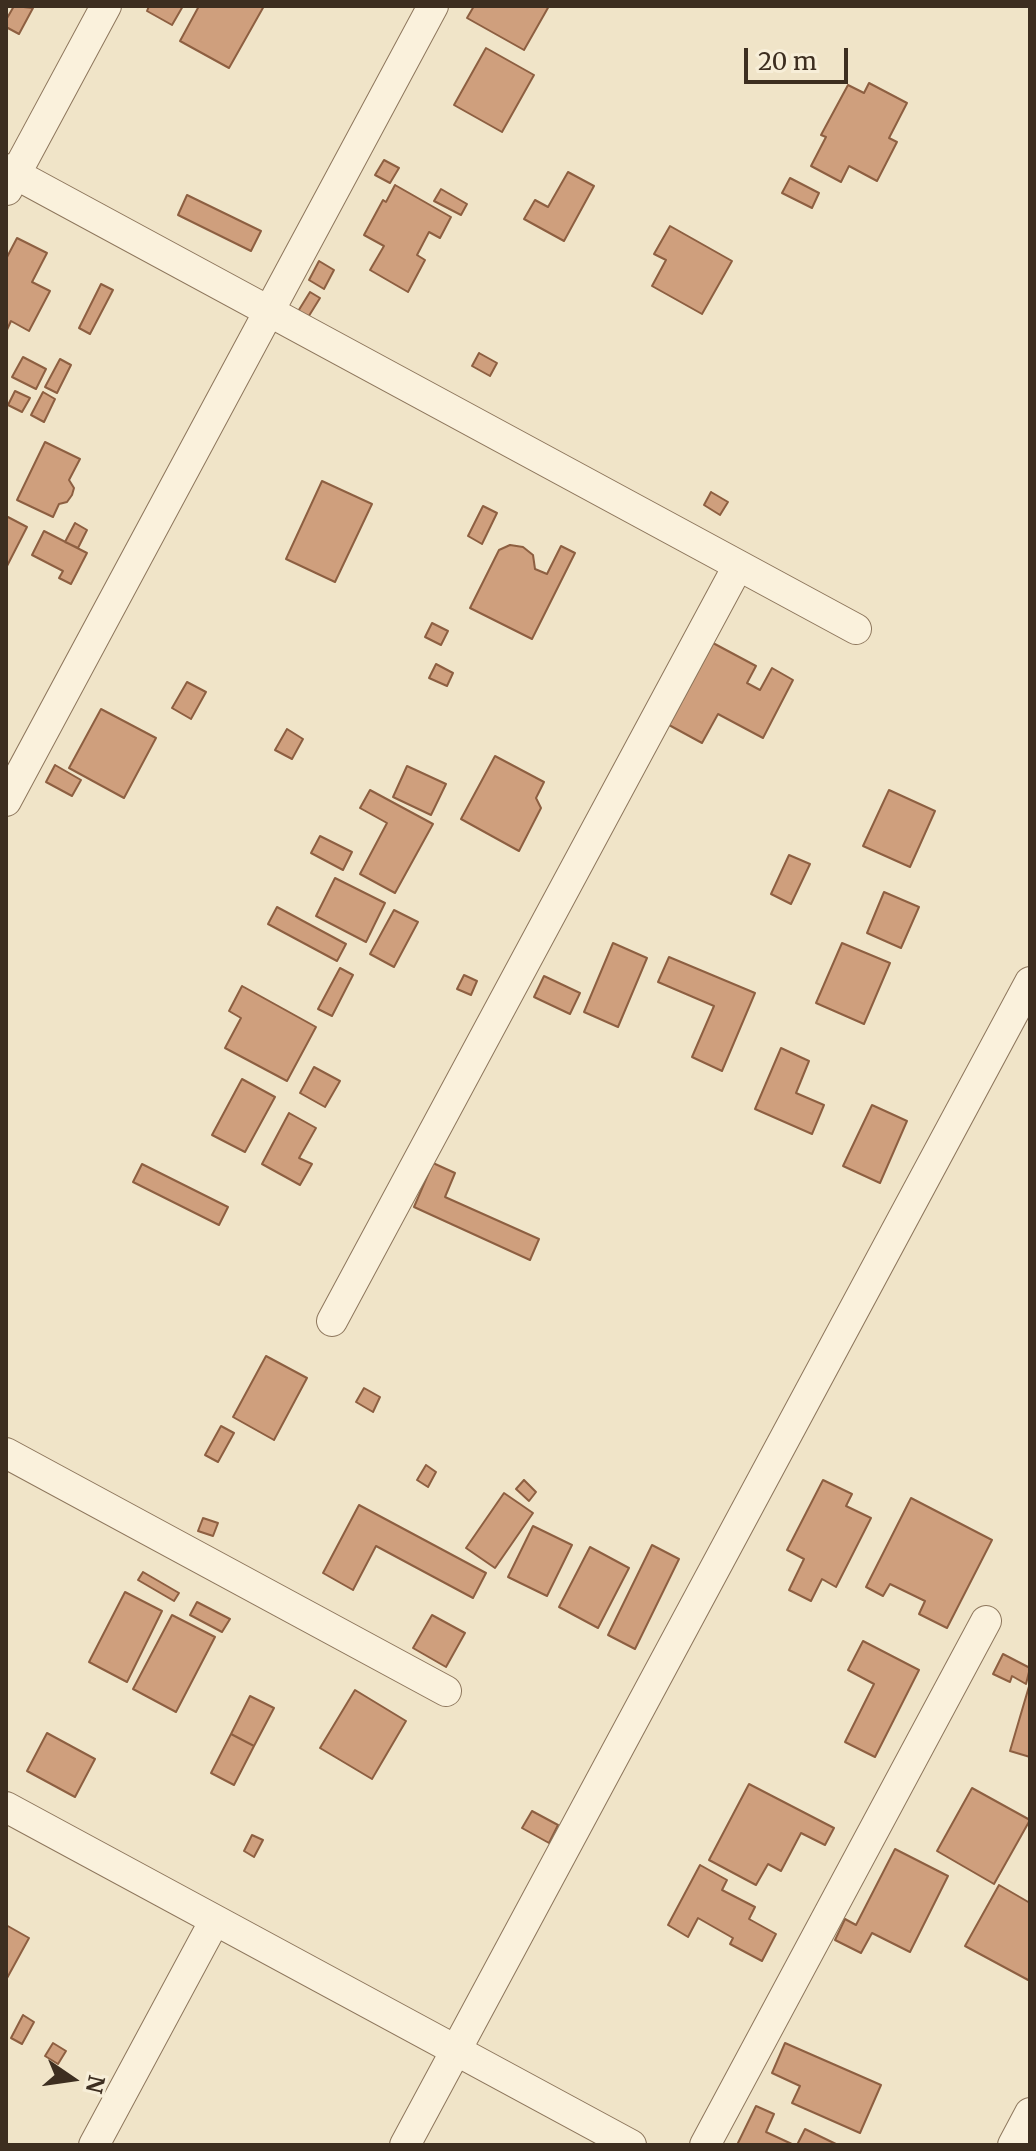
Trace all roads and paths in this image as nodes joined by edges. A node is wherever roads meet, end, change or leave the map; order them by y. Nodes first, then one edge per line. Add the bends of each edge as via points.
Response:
1 (106, 6) edge
2 (433, 6) edge
3 (9, 178) edge
4 (269, 311) junction
5 (738, 566) junction
6 (856, 629) dead end
7 (6, 801) edge
8 (1030, 982) edge
9 (332, 1321) dead end
10 (6, 1453) edge
11 (986, 1621) dead end
12 (446, 1691) dead end
13 (6, 1807) edge
14 (215, 1920) junction
15 (456, 2050) junction
16 (1030, 2113) edge
17 (94, 2145) edge
18 (405, 2145) edge
19 (631, 2145) edge
20 (705, 2145) edge
21 (1013, 2145) edge

1 - 3 street
2 - 4 street
3 - 4 street
4 - 5 street
4 - 7 street
5 - 6 street
5 - 9 street
8 - 15 street
10 - 12 street
11 - 20 street
13 - 14 street
14 - 15 street
14 - 17 street
15 - 18 street
15 - 19 street
16 - 21 street

